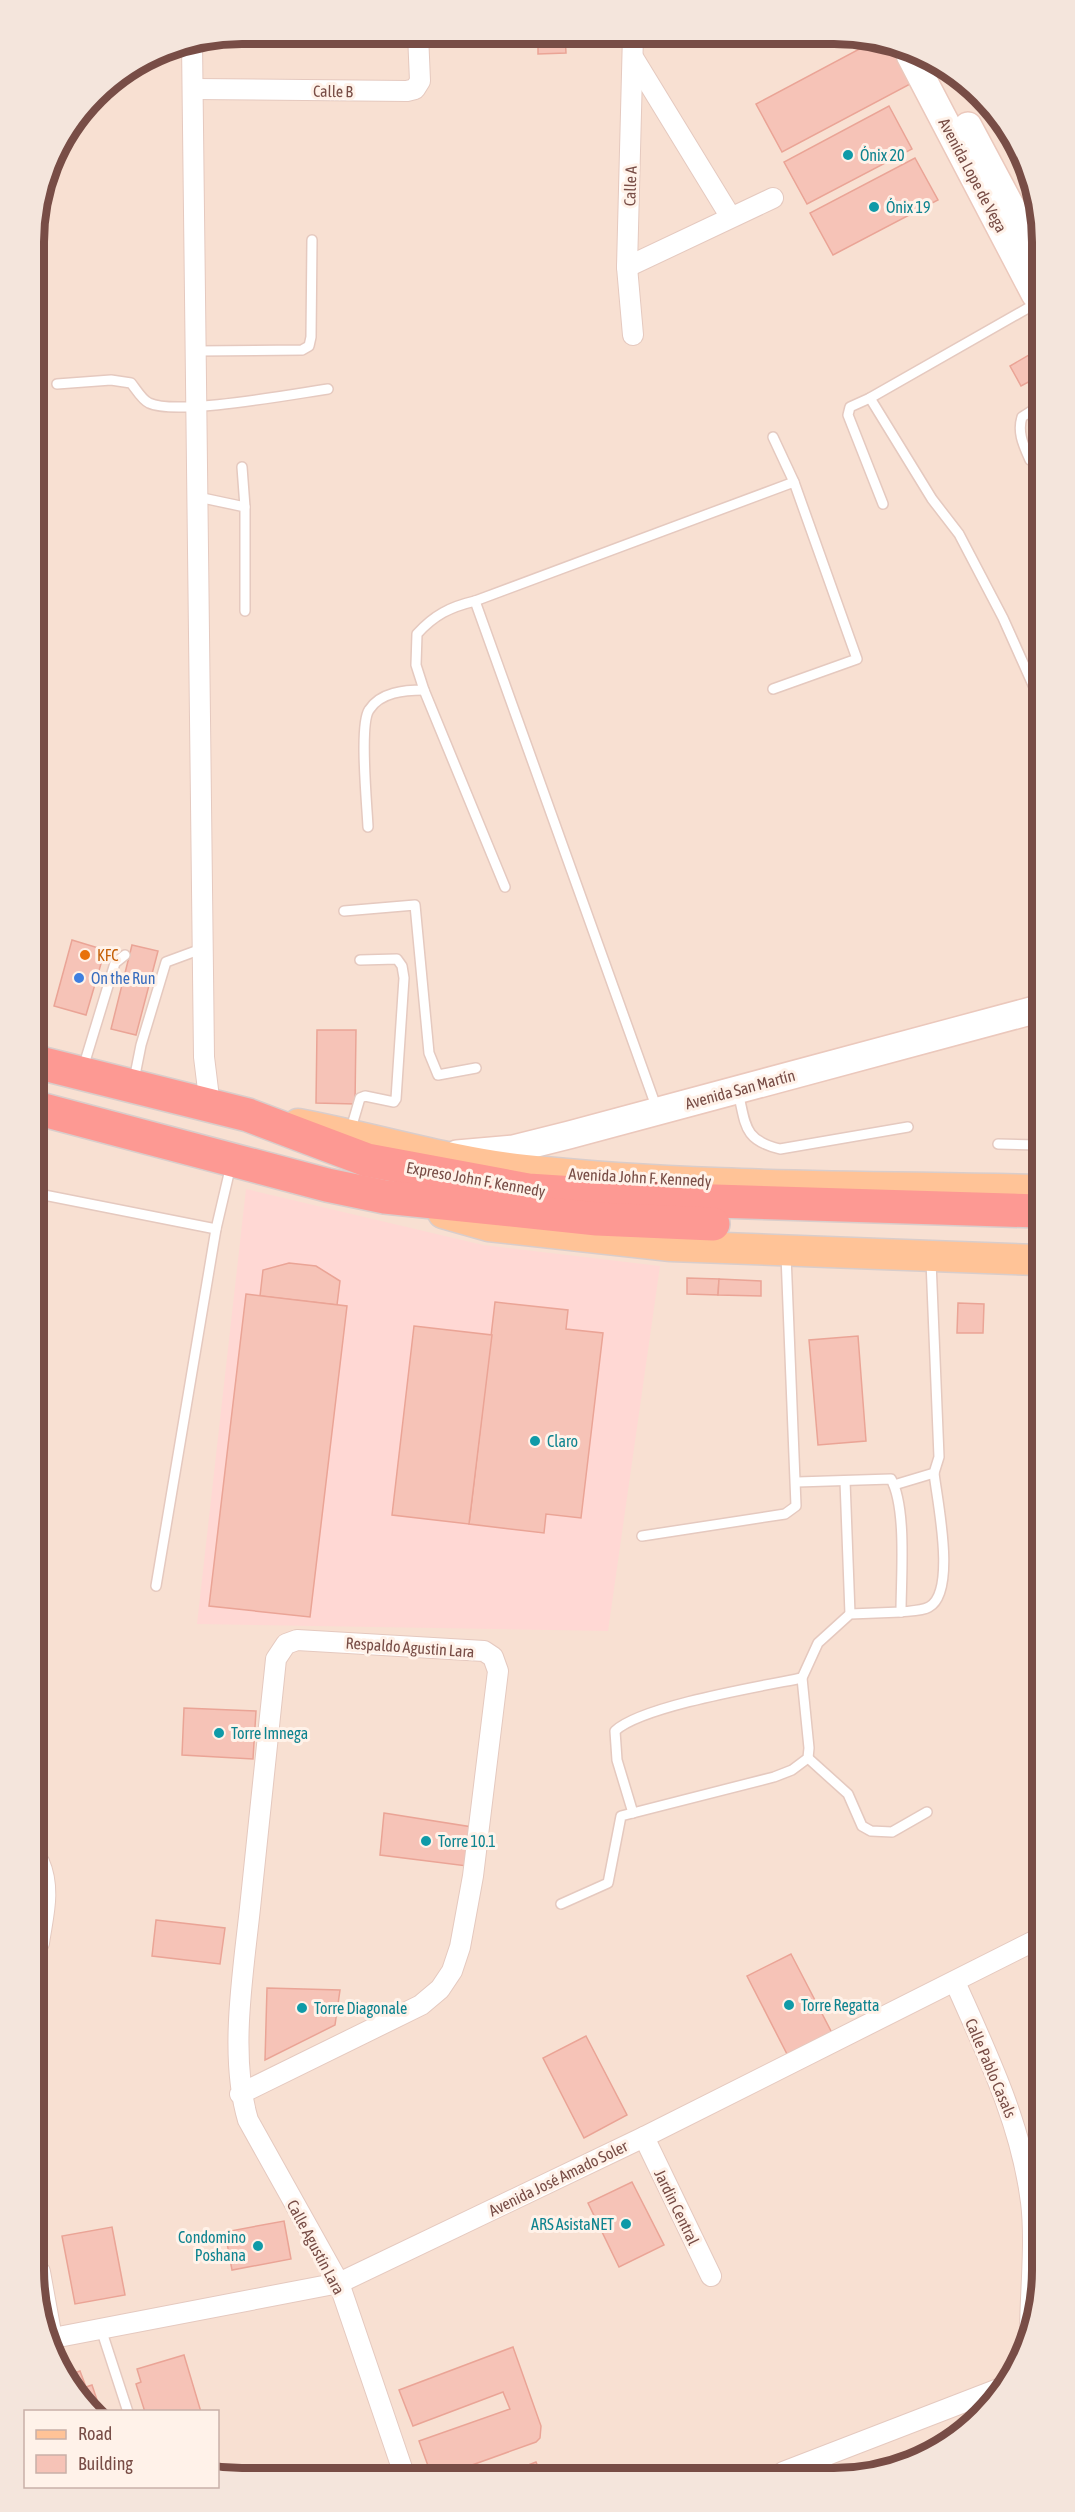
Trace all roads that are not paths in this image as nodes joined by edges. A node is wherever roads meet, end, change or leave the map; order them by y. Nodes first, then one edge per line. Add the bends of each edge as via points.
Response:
1 (418, 44) edge
2 (633, 44) edge
3 (192, 50) edge
4 (634, 59) junction
5 (914, 61) edge
6 (942, 76) edge
7 (193, 89) junction
8 (773, 198) dead end
9 (730, 216) junction
10 (312, 240) dead end
11 (1029, 251) edge
12 (627, 267) junction
13 (1032, 272) edge
14 (1032, 306) edge
15 (633, 336) dead end
16 (196, 351) junction
17 (57, 384) dead end
18 (328, 389) dead end
19 (870, 398) junction
20 (197, 406) junction
21 (1032, 411) edge
22 (773, 437) dead end
23 (1030, 460) dead end
24 (242, 467) dead end
25 (794, 482) junction
26 (198, 496) junction
27 (883, 504) dead end
28 (245, 507) junction
29 (475, 601) junction
30 (245, 611) dead end
31 (1032, 682) edge
32 (773, 689) dead end
33 (424, 690) junction
34 (368, 826) dead end
35 (504, 887) dead end
36 (344, 911) dead end
37 (204, 948) junction
38 (125, 955) dead end
39 (360, 960) dead end
40 (1032, 1011) edge
41 (44, 1064) edge
42 (476, 1068) dead end
43 (81, 1073) junction
44 (133, 1088) junction
45 (737, 1090) junction
46 (210, 1106) junction
47 (44, 1109) edge
48 (658, 1111) junction
49 (248, 1115) junction
50 (908, 1127) dead end
51 (349, 1133) junction
52 (998, 1144) dead end
53 (1032, 1145) edge
54 (441, 1155) junction
55 (232, 1160) junction
56 (1032, 1190) edge
57 (44, 1195) dead end
58 (385, 1197) junction
59 (682, 1211) junction
60 (1032, 1211) edge
61 (216, 1229) junction
62 (1032, 1234) edge
63 (786, 1250) junction
64 (931, 1255) junction
65 (1032, 1260) edge
66 (934, 1473) junction
67 (845, 1481) junction
68 (797, 1482) junction
69 (894, 1485) junction
70 (642, 1536) dead end
71 (156, 1586) dead end
72 (902, 1612) junction
73 (850, 1614) junction
74 (802, 1678) junction
75 (808, 1758) junction
76 (927, 1812) dead end
77 (633, 1813) junction
78 (44, 1874) edge
79 (561, 1904) dead end
80 (44, 1910) edge
81 (1031, 1943) edge
82 (955, 1982) junction
83 (240, 2094) junction
84 (644, 2137) junction
85 (711, 2276) dead end
86 (339, 2283) junction
87 (1030, 2290) edge
88 (101, 2329) junction
89 (56, 2338) edge
90 (990, 2392) edge
91 (127, 2410) edge
92 (402, 2468) edge
93 (793, 2468) edge

1 - 7 street, Calle B via 420,81 407,92
2 - 4 street, Calle A
3 - 7 street
4 - 9 street
4 - 12 street, Calle A
5 - 11 main road, Avenida Lope de Vega
6 - 11 main road, Avenida Lope de Vega
7 - 16 street
8 - 9 street
9 - 12 street
10 - 16 lane via 309,346 302,350
11 - 13 main road, Avenida Lope de Vega
12 - 15 street, Calle A
14 - 19 lane
16 - 20 street
17 - 20 lane via 111,380 131,383 147,403
18 - 20 lane
19 - 27 lane via 850,407 848,415
19 - 31 lane via 932,499 959,534
20 - 26 street
21 - 23 lane via 1022,417 1020,424
22 - 25 lane
24 - 28 lane
25 - 29 lane
25 - 32 lane via 857,659
26 - 28 lane
26 - 37 street
28 - 30 lane
29 - 33 lane via 453,606 432,618 417,634 416,665
29 - 48 lane
33 - 34 lane via 391,694 379,699 368,711
33 - 35 lane
36 - 42 lane via 415,905 429,1053 438,1075
37 - 44 lane via 166,962 141,1045
37 - 46 street via 204,1057
38 - 43 lane via 115,963
39 - 51 lane via 397,959 404,978 403,1000 396,1099 394,1102 365,1095 360,1098
40 - 45 main road, Avenida San Martín
41 - 43 highway, Expreso John F. Kennedy
43 - 44 highway, Expreso John F. Kennedy
44 - 46 highway, Expreso John F. Kennedy
45 - 48 main road, Avenida San Martín
45 - 50 lane via 752,1137 760,1144 780,1149
46 - 49 highway, Expreso John F. Kennedy
47 - 55 highway, Expreso John F. Kennedy
48 - 54 main road, Avenida San Martín via 513,1149
49 - 51 main road, Avenida John F. Kennedy
49 - 59 highway, Expreso John F. Kennedy via 367,1160 528,1190
51 - 54 main road, Avenida John F. Kennedy
52 - 53 lane
54 - 56 main road, Avenida John F. Kennedy via 523,1170 642,1179
55 - 58 highway, Expreso John F. Kennedy
55 - 61 lane
57 - 61 lane
58 - 59 highway, Expreso John F. Kennedy via 597,1219
58 - 63 main road via 489,1226 670,1246
59 - 60 highway, Expreso John F. Kennedy
59 - 62 highway, Expreso John F. Kennedy
61 - 71 lane
63 - 64 main road
63 - 68 lane
64 - 65 main road
64 - 66 lane via 939,1410 939,1456
66 - 69 lane
66 - 72 lane via 945,1565 940,1594 930,1607
67 - 68 lane
67 - 69 lane via 891,1479
67 - 73 lane
68 - 70 lane via 796,1506 785,1514
69 - 72 lane via 900,1509
72 - 73 lane
73 - 74 lane via 818,1643
74 - 75 lane
74 - 77 lane via 649,1713 621,1725 615,1731 614,1745
75 - 76 lane via 848,1794 862,1826 871,1831 892,1832
75 - 77 lane via 774,1778
77 - 79 lane via 618,1819 608,1883
78 - 80 street
81 - 82 street, Avenida José Amado Soler
82 - 84 street, Avenida José Amado Soler
82 - 87 street, Calle Pablo Casals via 1010,2106 1023,2155 1031,2204
83 - 83 street, Respaldo Agustin Lara via 421,2005 440,1989 452,1971 473,1876 498,1671 493,1658 484,1651 297,1640 286,1644 276,1659 243,1978
83 - 86 street, Calle Agustín Lara via 248,2120
84 - 85 street, Jardin Central
84 - 86 street, Avenida José Amado Soler
86 - 88 street, Avenida José Amado Soler
86 - 92 street, Calle Agustín Lara
88 - 89 street, Avenida José Amado Soler
88 - 91 lane
90 - 93 street

